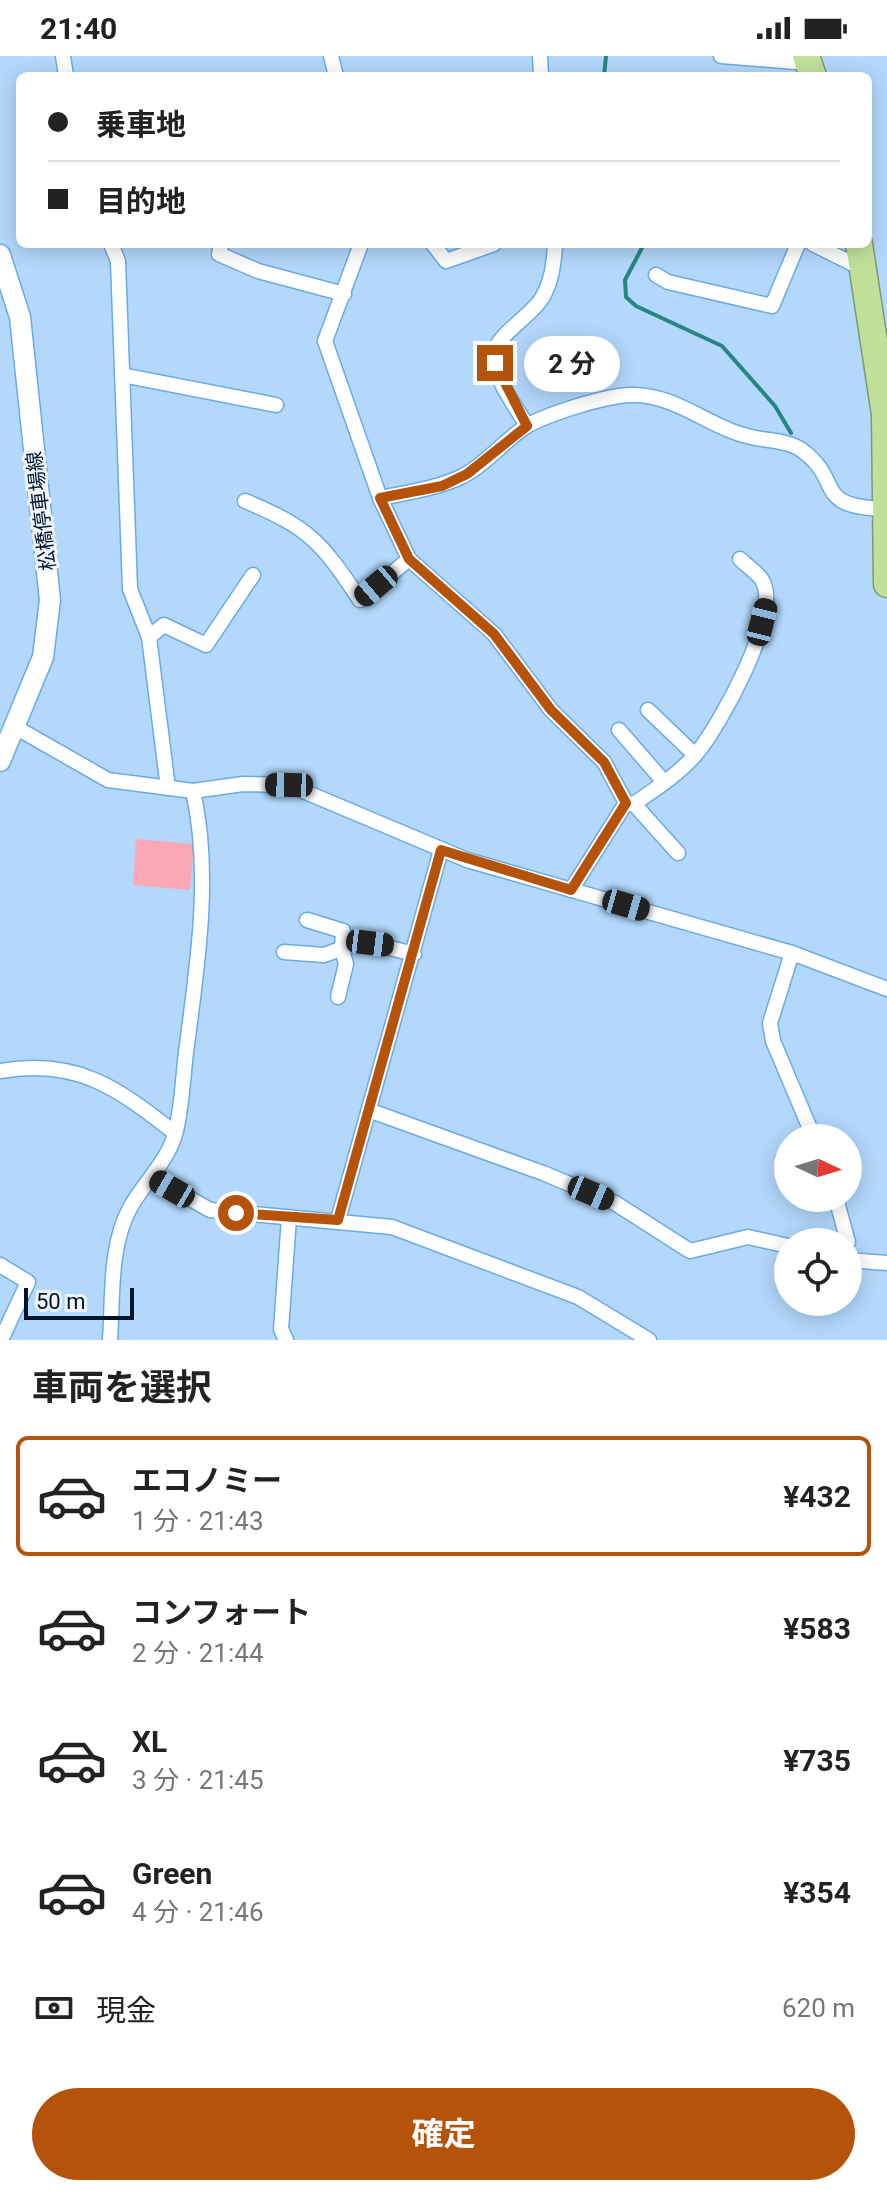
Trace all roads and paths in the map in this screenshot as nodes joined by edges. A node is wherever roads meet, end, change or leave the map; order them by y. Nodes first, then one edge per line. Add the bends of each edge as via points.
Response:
1 (721, 56) edge
2 (809, 65) edge
3 (113, 248) edge
4 (220, 248) edge
5 (360, 248) edge
6 (436, 248) edge
7 (483, 248) edge
8 (555, 248) edge
9 (796, 248) edge
10 (820, 248) edge
11 (0, 255) edge
12 (656, 275) dead end
13 (870, 277) edge
14 (344, 294) junction
15 (122, 375) junction
16 (276, 405) dead end
17 (527, 426) junction
18 (380, 498) junction
19 (245, 501) dead end
20 (886, 509) edge
21 (409, 559) junction
22 (740, 559) dead end
23 (253, 575) dead end
24 (887, 580) edge
25 (149, 637) junction
26 (648, 710) dead end
27 (15, 727) junction
28 (619, 730) dead end
29 (695, 755) junction
30 (0, 761) edge
31 (664, 782) junction
32 (168, 788) junction
33 (193, 791) junction
34 (630, 803) junction
35 (441, 850) junction
36 (678, 853) dead end
37 (571, 890) junction
38 (307, 920) dead end
39 (342, 950) junction
40 (284, 952) dead end
41 (792, 953) junction
42 (414, 954) junction
43 (887, 989) edge
44 (338, 997) dead end
45 (0, 1071) edge
46 (371, 1111) junction
47 (808, 1124) edge
48 (175, 1133) junction
49 (154, 1178) junction
50 (289, 1218) junction
51 (338, 1220) junction
52 (774, 1243) edge
53 (862, 1261) edge
54 (887, 1263) edge
55 (0, 1265) edge
56 (1, 1340) edge
57 (110, 1340) edge
58 (286, 1340) edge
59 (649, 1340) edge

1 - 2 street
3 - 15 street via 118,261
4 - 14 street via 219,254 258,271
5 - 14 street
6 - 7 street via 446,261
8 - 17 street via 553,272 542,298 496,344 494,353 498,374
9 - 12 street via 772,306
10 - 13 street
11 - 27 main road, 松橋停車場線 via 20,317 50,600 43,657
13 - 20 highway via 885,414
14 - 18 street via 325,341
15 - 16 street
15 - 25 street via 130,589
17 - 18 street via 467,474 442,486
17 - 20 street via 590,403 649,396 735,432 801,449 845,504
18 - 21 street
19 - 21 street via 310,533 360,600
20 - 24 highway
21 - 34 street via 494,634 551,710 604,762
22 - 29 street via 763,581 767,599 756,644 717,726
23 - 25 street via 206,645 164,625
25 - 32 street
26 - 29 street
27 - 30 main road, 松橋停車場線
27 - 32 street via 108,780
28 - 31 street
29 - 31 street
31 - 34 street
32 - 33 street
33 - 35 street via 289,785
33 - 48 street via 201,825 200,895
34 - 36 street
34 - 37 street
35 - 37 street
35 - 42 street
37 - 41 street
38 - 39 street via 343,931
39 - 40 street via 324,955
39 - 42 street via 370,943
39 - 44 street via 346,964
41 - 43 street
41 - 47 street via 770,1023
42 - 46 street
45 - 48 street via 79,1073 103,1081
46 - 51 street
46 - 52 street via 615,1203 690,1251 748,1237
48 - 49 street
49 - 50 street via 210,1210
49 - 57 street via 119,1231
50 - 51 street
50 - 58 street via 281,1329
51 - 59 street via 392,1227 578,1297
53 - 54 street
55 - 56 street via 28,1282

